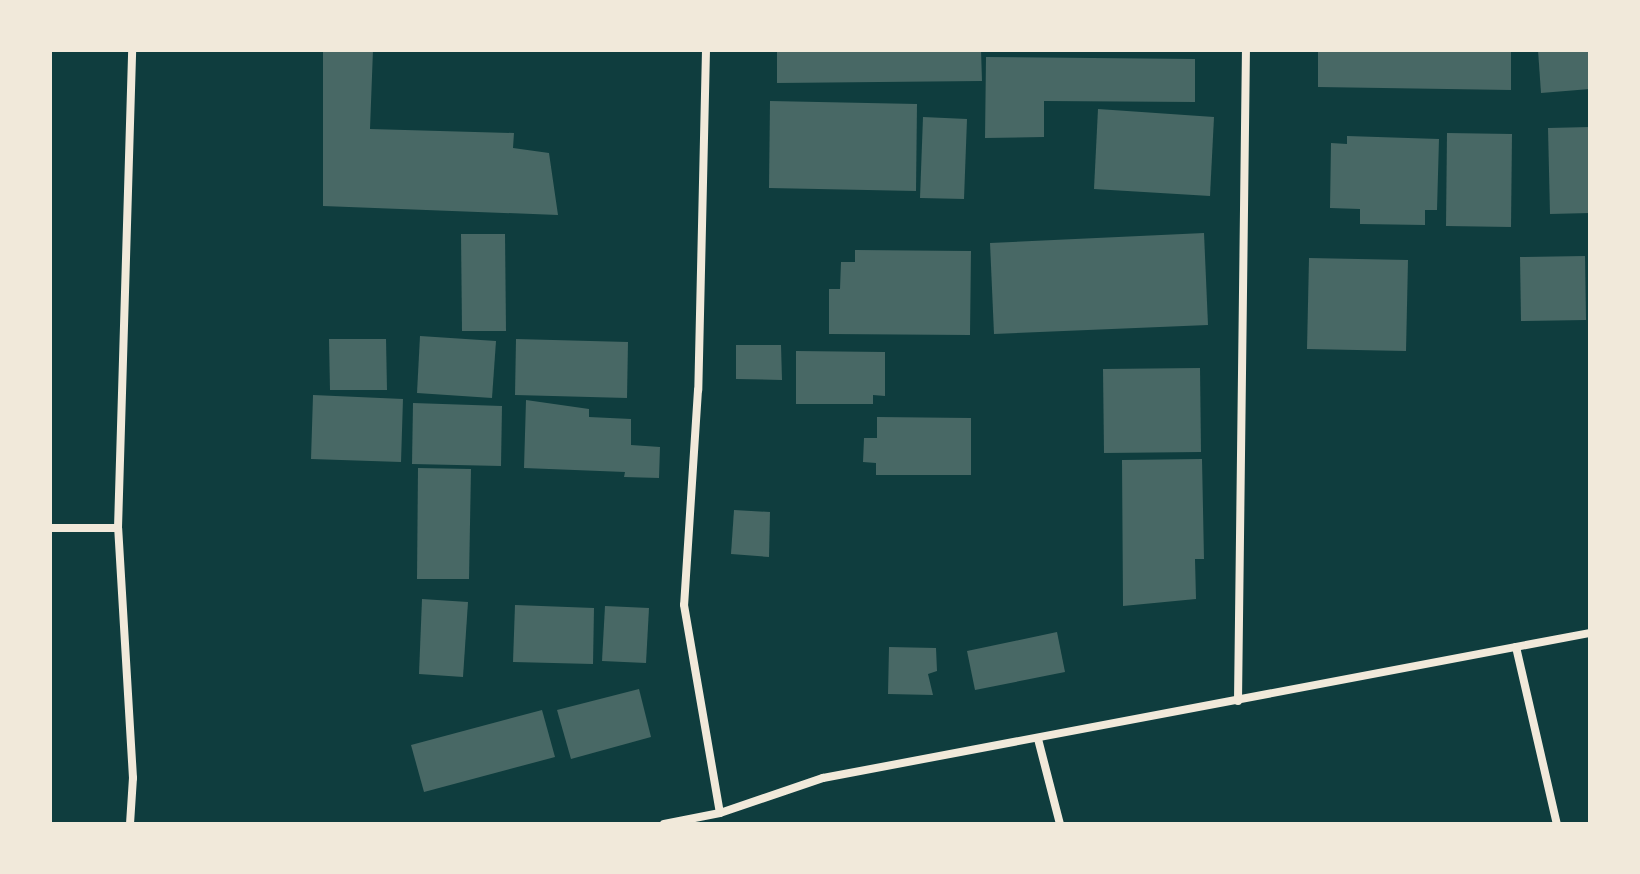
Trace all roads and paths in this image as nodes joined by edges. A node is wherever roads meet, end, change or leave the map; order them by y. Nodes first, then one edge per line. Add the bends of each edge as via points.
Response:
1 (132, 50) edge
2 (706, 50) edge
3 (1246, 50) edge
4 (50, 528) edge
5 (118, 528) junction
6 (1590, 633) edge
7 (1516, 647) junction
8 (1238, 701) junction
9 (1038, 739) junction
10 (720, 813) junction
11 (130, 824) edge
12 (664, 824) edge
13 (1060, 824) edge
14 (1557, 824) edge

1 - 5 street
2 - 10 street via 698,390 684,605
3 - 8 street
4 - 5 street
5 - 11 street via 133,778
6 - 7 street
7 - 8 street
7 - 14 street
8 - 9 street
9 - 10 street via 823,778
9 - 13 street
10 - 12 street

